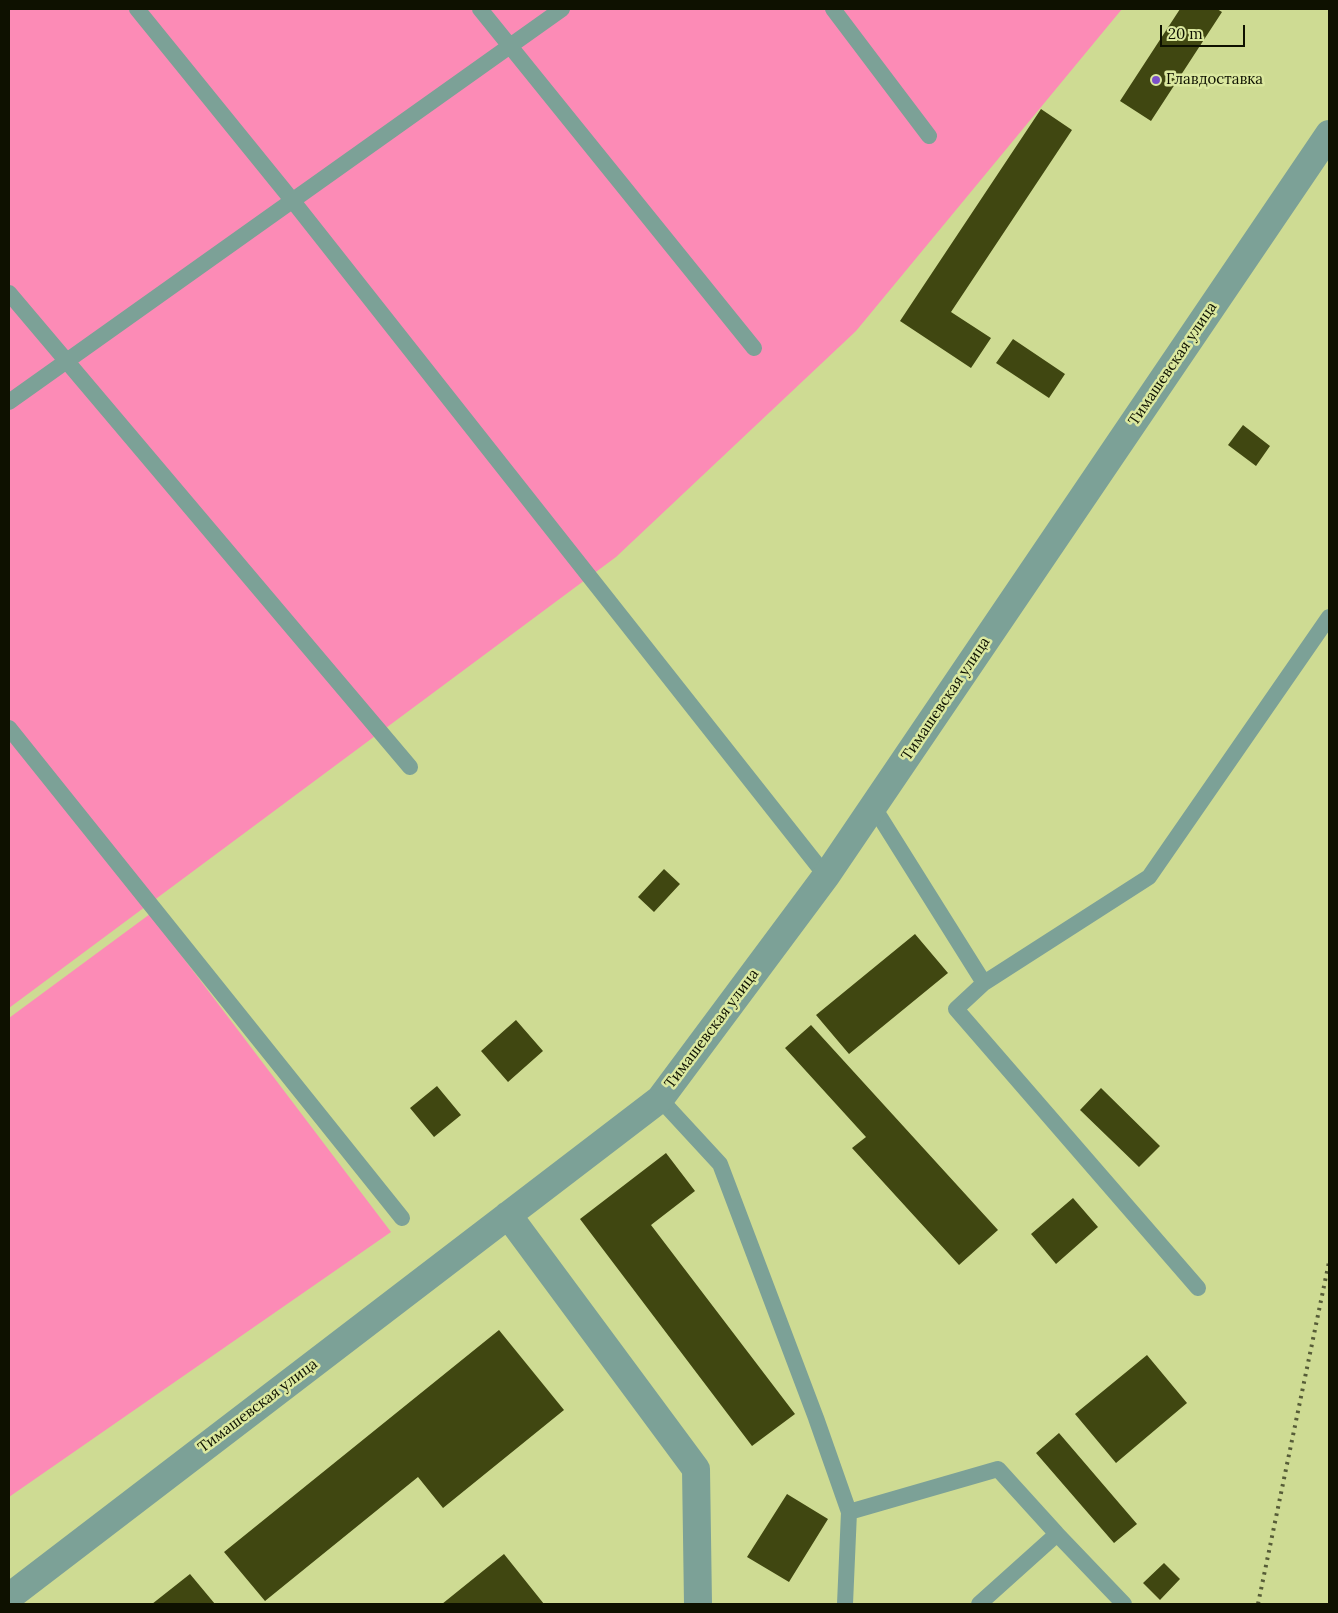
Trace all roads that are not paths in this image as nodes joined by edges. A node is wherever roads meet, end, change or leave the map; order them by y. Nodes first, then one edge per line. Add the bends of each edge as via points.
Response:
1 (137, 9) edge
2 (480, 9) edge
3 (562, 9) edge
4 (833, 9) edge
5 (510, 46) junction
6 (1329, 134) edge
7 (930, 136) dead end
8 (292, 200) junction
9 (9, 294) edge
10 (754, 348) dead end
11 (65, 361) junction
12 (9, 402) edge
13 (1329, 617) edge
14 (9, 728) edge
15 (410, 767) dead end
16 (873, 806) junction
17 (826, 876) junction
18 (984, 983) junction
19 (660, 1099) junction
20 (508, 1215) junction
21 (402, 1218) dead end
22 (1198, 1288) dead end
23 (849, 1512) junction
24 (1057, 1534) junction
25 (9, 1598) edge
26 (698, 1604) edge
27 (845, 1604) edge
28 (979, 1604) edge
29 (1124, 1604) edge

1 - 8 lane
2 - 5 lane
3 - 5 lane
4 - 7 lane
5 - 8 lane
5 - 10 lane
6 - 16 street, Тимашевская улица
8 - 11 lane
8 - 17 lane
9 - 11 lane
11 - 12 lane
11 - 15 lane
13 - 18 lane via 1149,877
14 - 21 lane
16 - 17 street, Тимашевская улица
16 - 18 lane
17 - 19 street, Тимашевская улица
18 - 22 lane via 956,1009
19 - 20 street, Тимашевская улица
19 - 23 lane via 720,1164
20 - 25 street, Тимашевская улица
20 - 26 street via 696,1469
23 - 24 lane via 998,1469
23 - 27 lane
24 - 28 lane
24 - 29 lane

